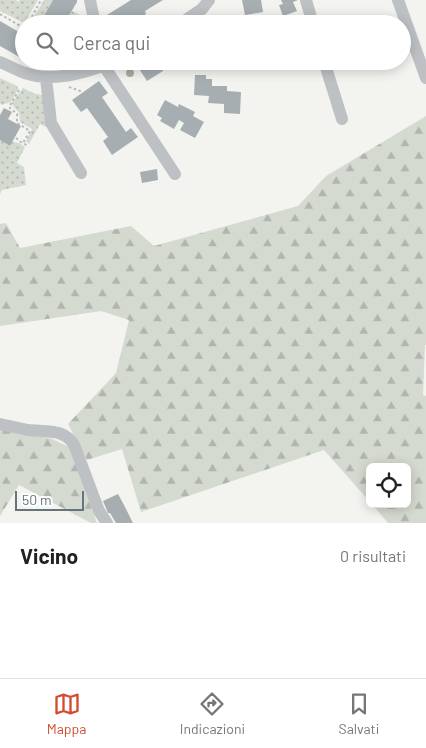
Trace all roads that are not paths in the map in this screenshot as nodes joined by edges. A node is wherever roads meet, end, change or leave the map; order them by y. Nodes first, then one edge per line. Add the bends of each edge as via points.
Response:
1 (90, 0) edge
2 (209, 0) edge
3 (306, 0) edge
4 (398, 0) edge
5 (93, 15) edge
6 (193, 15) edge
7 (310, 15) edge
8 (403, 15) edge
9 (411, 36) edge
10 (0, 62) edge
11 (15, 69) edge
12 (17, 70) edge
13 (82, 70) edge
14 (111, 70) edge
15 (327, 70) edge
16 (46, 78) junction
17 (426, 78) edge
18 (342, 120) dead end
19 (81, 173) dead end
20 (175, 174) dead end
21 (0, 424) edge
22 (107, 523) edge

1 - 5 street
2 - 6 street
3 - 7 street
4 - 8 street
9 - 17 street
10 - 11 street
12 - 16 street
13 - 16 street
14 - 20 street
15 - 18 street
16 - 19 street via 51,123
21 - 22 street via 56,432 70,439

